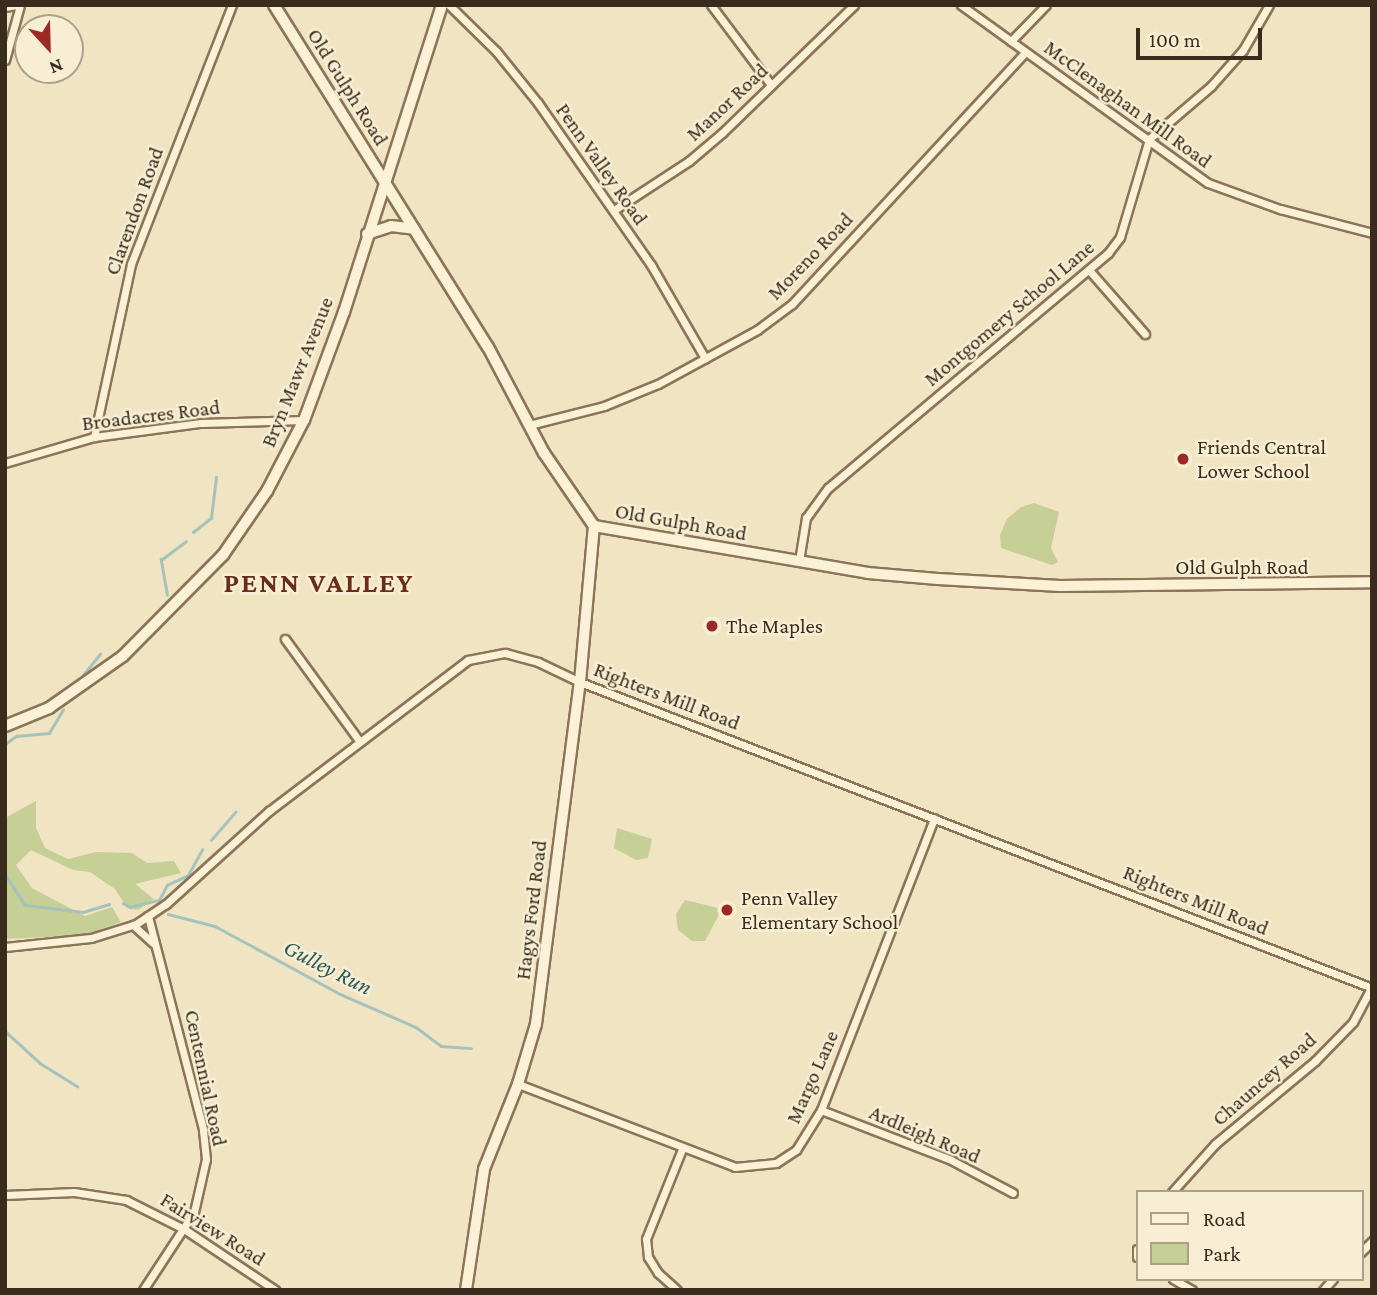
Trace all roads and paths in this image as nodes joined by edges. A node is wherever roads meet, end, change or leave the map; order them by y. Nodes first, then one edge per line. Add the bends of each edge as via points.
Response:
1 (18, 5) edge
2 (232, 5) edge
3 (274, 5) edge
4 (442, 5) edge
5 (449, 5) edge
6 (711, 5) edge
7 (854, 5) edge
8 (961, 5) edge
9 (1046, 5) edge
10 (1269, 5) edge
11 (5, 7) edge
12 (1011, 41) junction
13 (1025, 52) junction
14 (5, 60) edge
15 (771, 85) junction
16 (1149, 139) junction
17 (385, 182) junction
18 (614, 210) junction
19 (414, 229) junction
20 (1372, 233) edge
21 (367, 234) junction
22 (1089, 270) junction
23 (1145, 334) dead end
24 (705, 358) junction
25 (304, 420) junction
26 (528, 425) junction
27 (94, 437) junction
28 (5, 463) edge
29 (594, 526) junction
30 (799, 561) junction
31 (1372, 582) edge
32 (285, 639) dead end
33 (580, 682) junction
34 (5, 726) edge
35 (360, 742) junction
36 (934, 818) junction
37 (148, 916) junction
38 (133, 925) junction
39 (153, 943) junction
40 (5, 947) edge
41 (1371, 988) edge
42 (518, 1084) junction
43 (821, 1110) junction
44 (682, 1149) junction
45 (1174, 1190) edge
46 (1013, 1194) dead end
47 (5, 1195) edge
48 (184, 1229) junction
49 (144, 1290) edge
50 (275, 1290) edge
51 (466, 1290) edge
52 (677, 1290) edge

1 - 11 street
1 - 14 street
2 - 27 street, Clarendon Road via 131,264
3 - 17 street, Old Gulph Road
4 - 17 street, Bryn Mawr Avenue
5 - 18 street, Penn Valley Road via 496,51 538,103
6 - 15 street
7 - 15 street, Manor Road
8 - 12 street
9 - 12 street
10 - 16 street via 1243,50 1211,86
12 - 13 street, McClenaghan Mill Road
13 - 16 street, McClenaghan Mill Road
13 - 24 street, Moreno Road via 792,304
15 - 18 street, Manor Road via 689,161
16 - 20 street, McClenaghan Mill Road via 1208,183 1280,209
16 - 22 street, Montgomery School Lane via 1120,237
17 - 19 street, Old Gulph Road
17 - 21 street, Bryn Mawr Avenue
18 - 24 street, Penn Valley Road
19 - 21 street via 391,226
19 - 26 street, Old Gulph Road via 488,347
21 - 25 street, Bryn Mawr Avenue
22 - 23 street
22 - 30 street, Montgomery School Lane via 828,488 806,518
24 - 26 street, Moreno Road via 632,396
25 - 27 street, Broadacres Road via 201,424
25 - 34 street, Bryn Mawr Avenue via 267,491 223,555 175,608 123,656 49,708
26 - 29 street, Old Gulph Road
27 - 28 street, Broadacres Road
29 - 30 street, Old Gulph Road
29 - 33 street, Hagys Ford Road
30 - 31 street, Old Gulph Road via 868,573 1060,586
32 - 35 street
33 - 35 street, Righters Mill Road via 518,655 468,660
33 - 36 street, Righters Mill Road
33 - 42 street, Hagys Ford Road via 536,1024
35 - 37 street, Righters Mill Road via 269,811
36 - 41 street, Righters Mill Road
36 - 43 street, Margo Lane
37 - 38 street, Righters Mill Road
37 - 39 street, Centennial Road
38 - 39 street
38 - 40 street, Righters Mill Road via 91,938
39 - 48 street, Centennial Road via 205,1143 203,1186
41 - 45 street, Chauncey Road via 1353,1022 1325,1051 1215,1144
42 - 44 street, Margo Lane
42 - 51 street, Hagys Ford Road via 484,1169
43 - 44 street, Margo Lane via 796,1150 776,1163 735,1167
43 - 46 street, Ardleigh Road via 951,1160
44 - 52 street via 646,1239 648,1257
47 - 48 street, Fairview Road via 100,1194 150,1209
48 - 49 street, Centennial Road
48 - 50 street, Fairview Road

